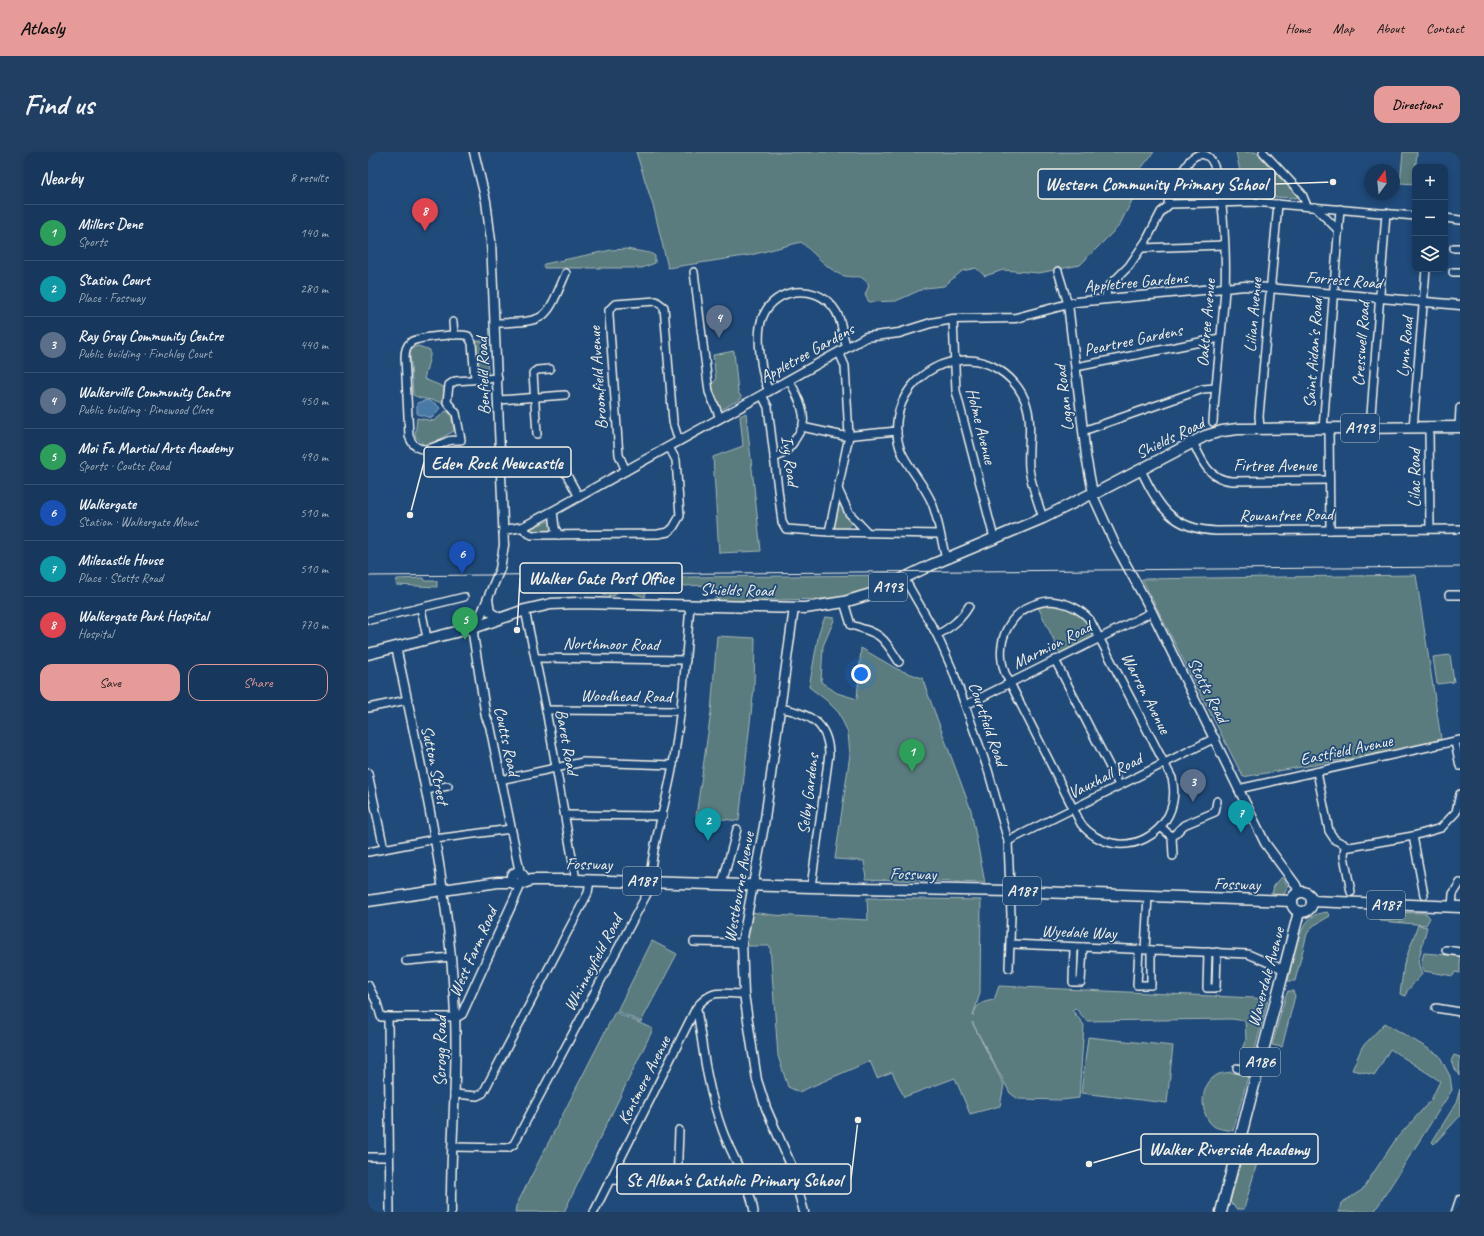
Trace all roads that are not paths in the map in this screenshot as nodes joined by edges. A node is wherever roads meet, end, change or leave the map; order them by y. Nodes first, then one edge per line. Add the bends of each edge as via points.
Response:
1 (474, 152) edge
2 (1262, 152) edge
3 (1222, 202) junction
4 (1278, 204) junction
5 (1168, 205) junction
6 (1311, 207) junction
7 (1340, 209) junction
8 (1386, 213) junction
9 (1412, 216) edge
10 (1448, 218) edge
11 (1460, 220) edge
12 (1339, 231) junction
13 (1224, 245) junction
14 (1142, 248) junction
15 (1058, 271) dead end
16 (694, 272) dead end
17 (1426, 272) edge
18 (566, 278) dead end
19 (1225, 288) junction
20 (1271, 288) junction
21 (1333, 294) junction
22 (1380, 298) junction
23 (1106, 299) junction
24 (1424, 302) junction
25 (1068, 304) junction
26 (1460, 306) edge
27 (700, 318) junction
28 (708, 318) dead end
29 (953, 319) junction
30 (453, 322) dead end
31 (496, 323) junction
32 (454, 335) junction
33 (1220, 338) junction
34 (847, 347) junction
35 (839, 352) junction
36 (953, 361) junction
37 (1076, 367) junction
38 (550, 369) dead end
39 (498, 378) junction
40 (475, 379) junction
41 (789, 380) junction
42 (1215, 388) junction
43 (766, 393) junction
44 (565, 395) dead end
45 (534, 397) junction
46 (499, 400) junction
47 (1460, 408) edge
48 (720, 418) junction
49 (1213, 422) dead end
50 (802, 427) junction
51 (1459, 427) edge
52 (1326, 428) junction
53 (1370, 428) junction
54 (1413, 428) junction
55 (1429, 428) junction
56 (1260, 429) junction
57 (897, 431) junction
58 (1083, 431) junction
59 (537, 434) dead end
60 (849, 436) junction
61 (680, 441) junction
62 (1193, 442) junction
63 (669, 447) junction
64 (774, 458) junction
65 (559, 461) dead end
66 (1141, 470) junction
67 (626, 471) junction
68 (1329, 480) junction
69 (838, 489) junction
70 (1093, 493) junction
71 (579, 496) junction
72 (553, 511) junction
73 (1043, 518) junction
74 (523, 527) junction
75 (1430, 528) junction
76 (1460, 529) edge
77 (504, 530) junction
78 (1330, 530) junction
79 (829, 532) junction
80 (867, 532) junction
81 (940, 534) junction
82 (559, 535) junction
83 (994, 538) junction
84 (946, 559) junction
85 (904, 578) junction
86 (1449, 595) dead end
87 (1460, 595) edge
88 (464, 597) dead end
89 (488, 598) junction
90 (844, 602) junction
91 (690, 605) junction
92 (969, 606) dead end
93 (421, 608) junction
94 (794, 608) junction
95 (525, 610) junction
96 (1152, 612) junction
97 (500, 618) junction
98 (370, 620) dead end
99 (476, 625) junction
100 (937, 635) junction
101 (1100, 637) junction
102 (427, 638) junction
103 (396, 647) junction
104 (368, 654) edge
105 (535, 658) junction
106 (686, 660) junction
107 (1055, 660) junction
108 (899, 662) dead end
109 (1009, 683) junction
110 (407, 700) junction
111 (966, 705) junction
112 (368, 708) edge
113 (781, 708) junction
114 (546, 710) junction
115 (681, 711) junction
116 (1215, 738) junction
117 (1457, 741) edge
118 (1165, 763) junction
119 (673, 765) junction
120 (1460, 766) edge
121 (556, 768) junction
122 (1317, 772) junction
123 (368, 773) edge
124 (500, 780) junction
125 (1119, 785) junction
126 (448, 786) dead end
127 (1238, 789) junction
128 (426, 790) junction
129 (1460, 794) edge
130 (1217, 801) dead end
131 (1072, 809) junction
132 (565, 815) junction
133 (662, 816) junction
134 (1161, 827) junction
135 (510, 829) junction
136 (737, 829) dead end
137 (1413, 836) junction
138 (1172, 837) junction
139 (435, 839) junction
140 (1008, 841) junction
141 (1345, 846) junction
142 (384, 850) junction
143 (368, 852) edge
144 (1173, 856) dead end
145 (517, 877) junction
146 (576, 880) junction
147 (590, 880) junction
148 (649, 881) junction
149 (1460, 883) edge
150 (722, 884) junction
151 (752, 885) junction
152 (811, 887) junction
153 (444, 890) junction
154 (1010, 891) junction
155 (1351, 892) dead end
156 (1424, 895) dead end
157 (1148, 896) junction
158 (1296, 897) junction
159 (368, 901) edge
160 (1312, 901) junction
161 (1456, 907) edge
162 (1299, 912) junction
163 (694, 942) dead end
164 (742, 943) junction
165 (1011, 944) junction
166 (1074, 947) junction
167 (1083, 947) junction
168 (1145, 950) junction
169 (1446, 950) dead end
170 (1208, 952) junction
171 (1217, 952) junction
172 (1460, 952) edge
173 (451, 957) junction
174 (406, 961) dead end
175 (1009, 968) dead end
176 (1285, 970) junction
177 (368, 985) edge
178 (744, 994) junction
179 (696, 1008) junction
180 (1436, 1008) dead end
181 (1460, 1012) edge
182 (388, 1018) junction
183 (455, 1018) junction
184 (1237, 1068) dead end
185 (1256, 1075) junction
186 (454, 1094) junction
187 (679, 1130) dead end
188 (453, 1147) junction
189 (368, 1157) edge
190 (390, 1157) junction
191 (610, 1180) junction
192 (677, 1183) junction
193 (745, 1184) junction
194 (1460, 1200) edge
195 (390, 1212) edge
196 (451, 1212) edge
197 (594, 1212) edge
198 (754, 1212) edge
199 (804, 1212) edge
200 (1220, 1212) edge
201 (1456, 1212) edge

1 - 31 street, Benfield Road via 490,226
2 - 6 street
3 - 4 street
3 - 5 street
3 - 5 street, Oaktree Avenue via 1214,163 1202,155 1194,156 1190,160 1171,188
3 - 13 street, Oaktree Avenue
4 - 6 street
4 - 20 street, Lilian Avenue
5 - 14 street via 1158,216
6 - 7 street
6 - 12 street
7 - 8 street
7 - 12 street, Saint Aidan's Road
8 - 9 street
8 - 22 street, Cresswell Road
10 - 11 street
12 - 21 street, Saint Aidan's Road
13 - 14 street
13 - 19 street, Oaktree Avenue
14 - 23 street via 1126,270 1108,286
15 - 25 street
16 - 27 street
17 - 24 street, Lynn Road
18 - 31 street via 550,308 542,317 533,321
19 - 20 street, Forrest Road
19 - 23 street, Appletree Gardens
19 - 33 street, Oaktree Avenue
20 - 21 street, Forrest Road
20 - 56 street, Lilian Avenue via 1259,416
21 - 22 street, Forrest Road
21 - 52 street, Saint Aidan's Road
22 - 24 street, Forrest Road
22 - 53 street, Cresswell Road
23 - 25 street, Appletree Gardens
24 - 26 street, Forrest Road
24 - 54 street, Lynn Road
25 - 29 street, Appletree Gardens via 1016,318
25 - 37 street, Logan Road
27 - 28 street
27 - 48 street via 709,392
29 - 34 street, Appletree Gardens via 899,333 866,337
29 - 36 street, Holme Avenue
30 - 32 street
31 - 39 street, Benfield Road
32 - 40 street via 466,335 471,339
32 - 40 street via 417,340 410,343 406,349 405,374 409,403 409,434 412,442 427,450 449,441 461,440 456,414 447,402 448,388 450,383 455,381
33 - 37 street, Peartree Gardens
33 - 42 street, Oaktree Avenue
34 - 35 street, Appletree Gardens
34 - 43 street, Ivy Road via 838,315 824,298 803,292 788,293 779,297 762,317 759,329
35 - 41 street, Appletree Gardens
35 - 60 street via 844,366
36 - 57 street via 929,370 912,385 901,406
36 - 73 street via 972,360 988,365 1008,376 1022,395 1030,422 1030,476
36 - 83 street, Holme Avenue via 958,405
37 - 58 street, Logan Road
38 - 45 street via 534,371
39 - 40 street
39 - 46 street, Benfield Road
41 - 43 street, Appletree Gardens
41 - 50 street via 796,392 803,415
42 - 49 street, Oaktree Avenue
42 - 58 street via 1203,389
43 - 48 street, Appletree Gardens
43 - 64 street, Ivy Road
44 - 45 street
45 - 46 street
45 - 59 street
46 - 77 street, Benfield Road
47 - 51 street
48 - 61 street, Appletree Gardens
50 - 60 street
50 - 64 street via 786,452
51 - 55 main road, A193
52 - 53 main road, A193
52 - 56 main road, A193
52 - 68 street, Saint Aidan's Road
53 - 54 main road, A193
54 - 55 main road, A193
55 - 75 street, Lilac Road
56 - 62 main road, Shields Road / A193 via 1222,431
57 - 60 street
57 - 81 street via 903,454 931,502
58 - 70 street, Logan Road
60 - 69 street
61 - 63 street, Appletree Gardens
61 - 67 street, Broomfield Avenue via 673,422 664,307 656,301 615,304 609,316 619,455
62 - 66 main road, Shields Road / A193
62 - 68 street, Firtree Avenue via 1207,470 1222,479
63 - 67 street, Appletree Gardens
63 - 82 street via 676,460 680,514 673,528 661,533
64 - 79 street, Ivy Road via 784,527 789,530
65 - 71 street
66 - 70 main road, Shields Road / A193
66 - 78 street, Rowantree Road via 1162,508 1178,522 1188,526 1206,530
67 - 71 street, Appletree Gardens
68 - 78 street, Saint Aidan's Road
69 - 79 street
69 - 80 street via 849,513
70 - 73 main road, Shields Road / A193
70 - 96 street, Stotts Road via 1115,544
71 - 72 street, Appletree Gardens
72 - 74 street, Appletree Gardens
72 - 82 street via 555,528
73 - 83 main road, Shields Road / A193
74 - 77 street, Appletree Gardens
74 - 82 street via 530,535
75 - 76 street, Rowantree Road
75 - 78 street, Rowantree Road
77 - 89 street, Benfield Road via 502,564
79 - 80 street
80 - 81 street
81 - 84 street
83 - 84 main road, Shields Road / A193
84 - 85 main road, Shields Road / A193
85 - 90 main road, Shields Road / A193 via 871,594
85 - 100 street, Courtfield Road
86 - 87 street
88 - 93 street
89 - 97 street via 490,612
89 - 99 street, Benfield Road
90 - 94 main road, Shields Road / A193
90 - 108 street via 851,625 876,633 885,640
91 - 94 main road, Shields Road / A193
91 - 95 main road, Shields Road / A193 via 577,603 551,604
91 - 106 street, Whinneyfield Road
92 - 100 street via 954,625
93 - 98 street
93 - 102 street
94 - 113 street, Westbourne Avenue
95 - 97 main road, Shields Road / A193
95 - 105 street, Baret Road
96 - 101 street, Marmion Road
96 - 116 street, Stotts Road
97 - 99 main road, Shields Road / A193
99 - 102 main road, Shields Road / A193
99 - 124 street, Coutts Road via 473,634 474,645
100 - 111 street, Courtfield Road
101 - 107 street, Marmion Road
101 - 109 street, Warren Avenue via 1090,620 1075,607 1056,601 1031,605 1013,618 1003,637 1001,658
101 - 118 street, Warren Avenue
102 - 103 main road, Shields Road / A193
103 - 104 main road, Shields Road / A193
103 - 110 street, Sutton Street
105 - 106 street, Northmoor Road
105 - 114 street, Baret Road
106 - 115 street, Whinneyfield Road
107 - 109 street, Marmion Road
107 - 125 street
109 - 111 street, Marmion Road
109 - 131 street, Warren Avenue
110 - 112 street
110 - 128 street, Sutton Street
111 - 140 street, Courtfield Road
113 - 151 street, Westbourne Avenue via 764,826
113 - 152 street, Selby Gardens via 806,714 816,721 828,743
114 - 115 street, Woodhead Road
114 - 121 street, Baret Road
115 - 119 street, Whinneyfield Road
116 - 118 street, Vauxhall Road
116 - 127 street, Stotts Road
117 - 120 street
117 - 122 street, Eastfield Avenue
118 - 125 street, Vauxhall Road
118 - 134 street, Warren Avenue via 1172,778 1174,792 1170,813
119 - 121 street via 583,762
119 - 133 street, Whinneyfield Road
121 - 124 street
121 - 132 street, Baret Road
122 - 127 street, Eastfield Avenue
122 - 141 street via 1329,831
123 - 142 street
124 - 135 street, Coutts Road
125 - 131 street, Vauxhall Road
126 - 128 street
127 - 158 street, Stotts Road via 1264,843 1296,885
128 - 139 street, Sutton Street
129 - 137 street via 1456,812 1448,822 1436,830
130 - 138 street via 1215,812 1184,825
131 - 134 street, Warren Avenue via 1085,830 1111,843 1139,842 1150,837
131 - 140 street, Vauxhall Road
132 - 133 street
132 - 146 street, Baret Road
133 - 148 street, Whinneyfield Road
134 - 138 street
135 - 139 street
135 - 145 street, Coutts Road
136 - 150 street
137 - 141 street via 1356,847
137 - 156 street
138 - 144 street
139 - 142 street
139 - 153 street, Sutton Street
140 - 154 street, Courtfield Road
141 - 155 street via 1344,856
142 - 143 street
145 - 146 main road, Fossway / A187 via 532,880
145 - 153 main road, Fossway / A187
145 - 183 street, West Farm Road via 515,895 462,1014
146 - 147 main road, Fossway / A187
147 - 148 main road, Fossway / A187
147 - 186 street via 588,894 483,1093 478,1096
148 - 150 main road, Fossway / A187
148 - 188 street, Whinneyfield Road via 649,890 514,1144 508,1148
149 - 161 street via 1453,894
150 - 151 main road, Fossway / A187
151 - 152 main road, Fossway / A187
151 - 164 street, Westbourne Avenue
152 - 154 main road, Fossway / A187
153 - 159 main road, Fossway / A187
153 - 173 street, Scrogg Road
154 - 157 main road, Fossway / A187
154 - 165 street
157 - 158 main road, Fossway / A187
157 - 168 street
158 - 160 main road, A187 via 1308,894
158 - 162 main road via 1294,909
160 - 161 main road, A187
160 - 162 main road via 1309,910
162 - 176 main road, Waverdale Avenue / A186
163 - 164 street
164 - 178 street, Westbourne Avenue
165 - 166 street, Wyedale Way
165 - 175 street
166 - 167 street, Wyedale Way
166 - 167 street via 1073,982 1081,982
167 - 168 street, Wyedale Way
168 - 170 street, Wyedale Way
169 - 172 street
170 - 171 street, Wyedale Way
170 - 171 street via 1207,988 1216,988
171 - 176 street, Wyedale Way via 1248,954
173 - 174 street
173 - 183 street, Scrogg Road
176 - 185 main road, Waverdale Avenue / A186
177 - 182 street via 381,1017
178 - 179 street, Kentmere Avenue via 712,994 705,997
178 - 199 street, Westbourne Avenue via 760,1093 791,1165
179 - 191 street, Kentmere Avenue
179 - 193 street via 712,1100
180 - 181 street
182 - 183 street
182 - 190 street
183 - 186 street, Scrogg Road
184 - 185 street
185 - 200 main road, Waverdale Avenue / A186
186 - 188 street, Scrogg Road
187 - 192 street
188 - 196 street, Scrogg Road
189 - 190 street
190 - 195 street
191 - 192 street
191 - 197 street, Kentmere Avenue
192 - 193 street
193 - 198 street
194 - 201 street

